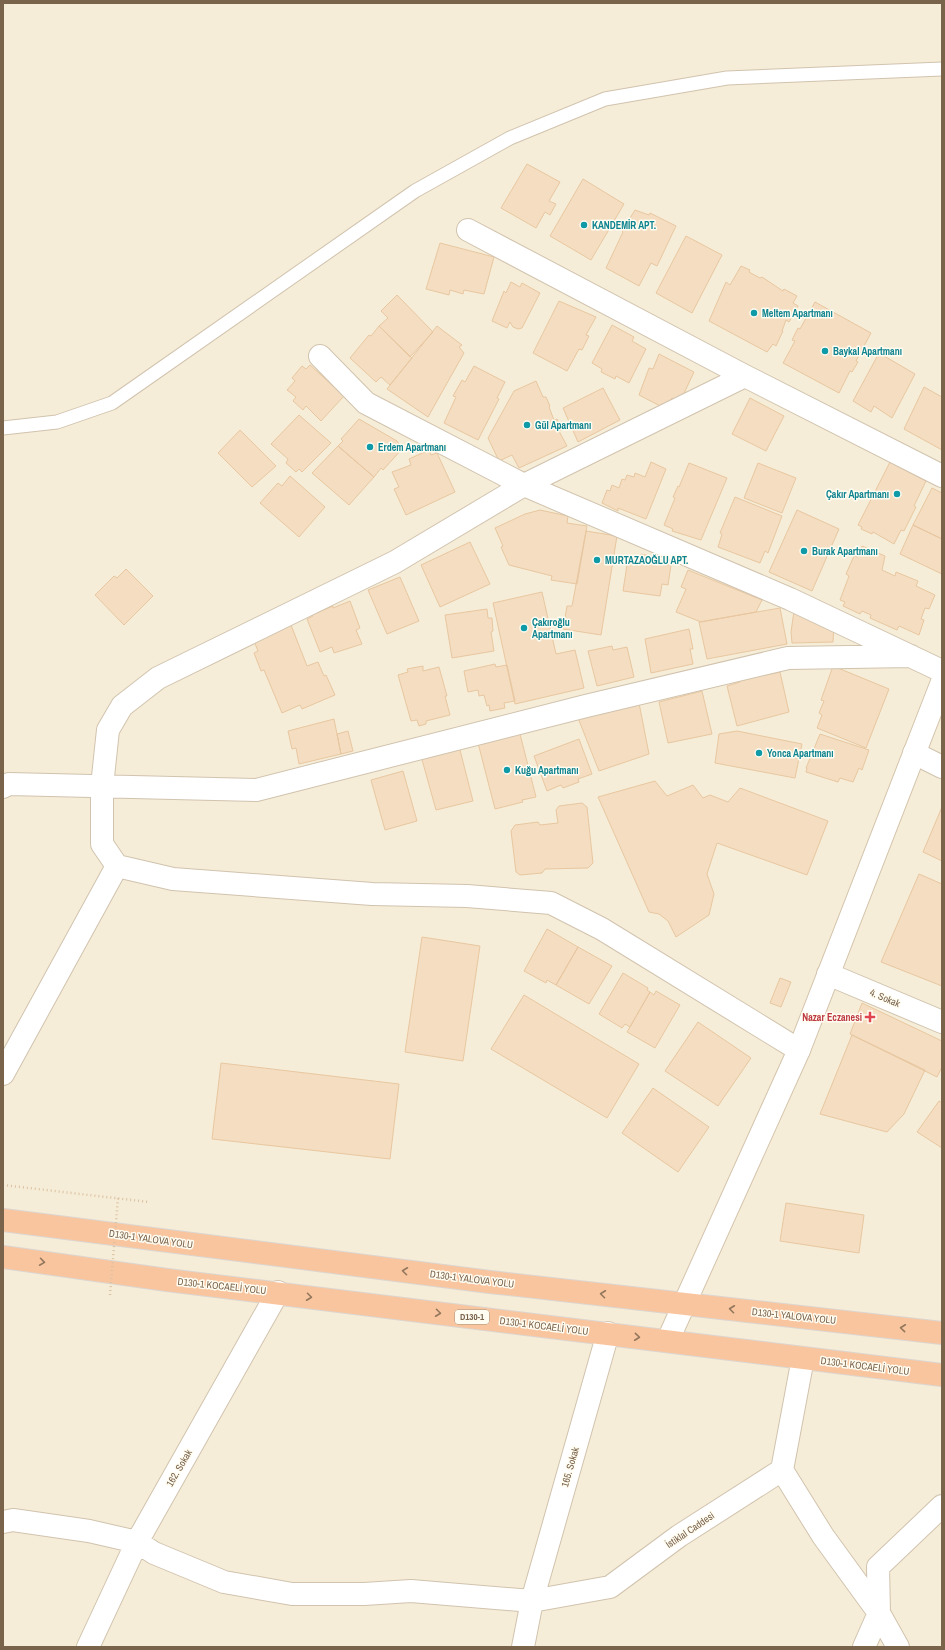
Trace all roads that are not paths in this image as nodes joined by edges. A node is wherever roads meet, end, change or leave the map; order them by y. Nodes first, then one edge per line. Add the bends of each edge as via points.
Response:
1 (942, 69) edge
2 (468, 230) dead end
3 (320, 356) dead end
4 (745, 376) junction
5 (3, 428) edge
6 (942, 476) edge
7 (524, 485) junction
8 (911, 656) junction
9 (942, 671) edge
10 (942, 682) edge
11 (914, 753) junction
12 (942, 767) edge
13 (102, 786) junction
14 (3, 787) edge
15 (117, 866) junction
16 (828, 974) junction
17 (942, 1022) edge
18 (799, 1050) junction
19 (3, 1074) edge
20 (3, 1220) edge
21 (3, 1257) edge
22 (278, 1292) junction
23 (684, 1304) junction
24 (608, 1333) junction
25 (942, 1333) edge
26 (668, 1340) junction
27 (803, 1358) junction
28 (942, 1375) edge
29 (782, 1470) junction
30 (942, 1506) edge
31 (3, 1522) edge
32 (136, 1542) junction
33 (532, 1601) junction
34 (879, 1613) junction
35 (88, 1647) edge
36 (523, 1647) edge
37 (864, 1647) edge
38 (898, 1647) edge

1 - 5 lane via 727,78 605,99 510,138 415,191 112,403 56,422
2 - 4 street
3 - 7 street via 366,403
4 - 6 street
4 - 7 street
7 - 8 street via 790,599
7 - 13 street via 395,562 158,678 122,706 108,730
8 - 9 street
8 - 13 street via 788,658 586,706 256,790
10 - 11 street
11 - 12 street
11 - 16 street
13 - 14 street via 9,784
13 - 15 street via 102,844
15 - 18 street via 173,879 372,894 467,896 551,903 602,929
15 - 19 street
16 - 17 street, 4. Sokak
16 - 18 street
18 - 23 street
23 -> 20 highway, D130-1 YALOVA YOLU via 291,1258
21 -> 22 highway, D130-1 KOCAELİ YOLU / D130-1 via 167,1280
22 -> 24 highway, D130-1 KOCAELİ YOLU / D130-1
22 - 32 street, 162. Sokak
25 -> 23 highway, D130-1 YALOVA YOLU
23 - 26 street
24 -> 26 highway, D130-1 KOCAELİ YOLU / D130-1
24 - 33 street, 165. Sokak
26 - 27 highway, D130-1 KOCAELİ YOLU / D130-1
27 - 28 highway, D130-1 KOCAELİ YOLU / D130-1
27 - 29 street
29 - 33 street, İstiklal Caddesi via 679,1536 610,1587
29 - 34 street via 823,1536
30 - 34 street via 878,1567
31 - 32 street, İstiklal Caddesi via 13,1520 89,1531
32 - 33 street, İstiklal Caddesi via 154,1553 224,1582 292,1594 411,1591
32 - 35 street, 162. Sokak
33 - 36 street
34 - 37 street
34 - 38 street

